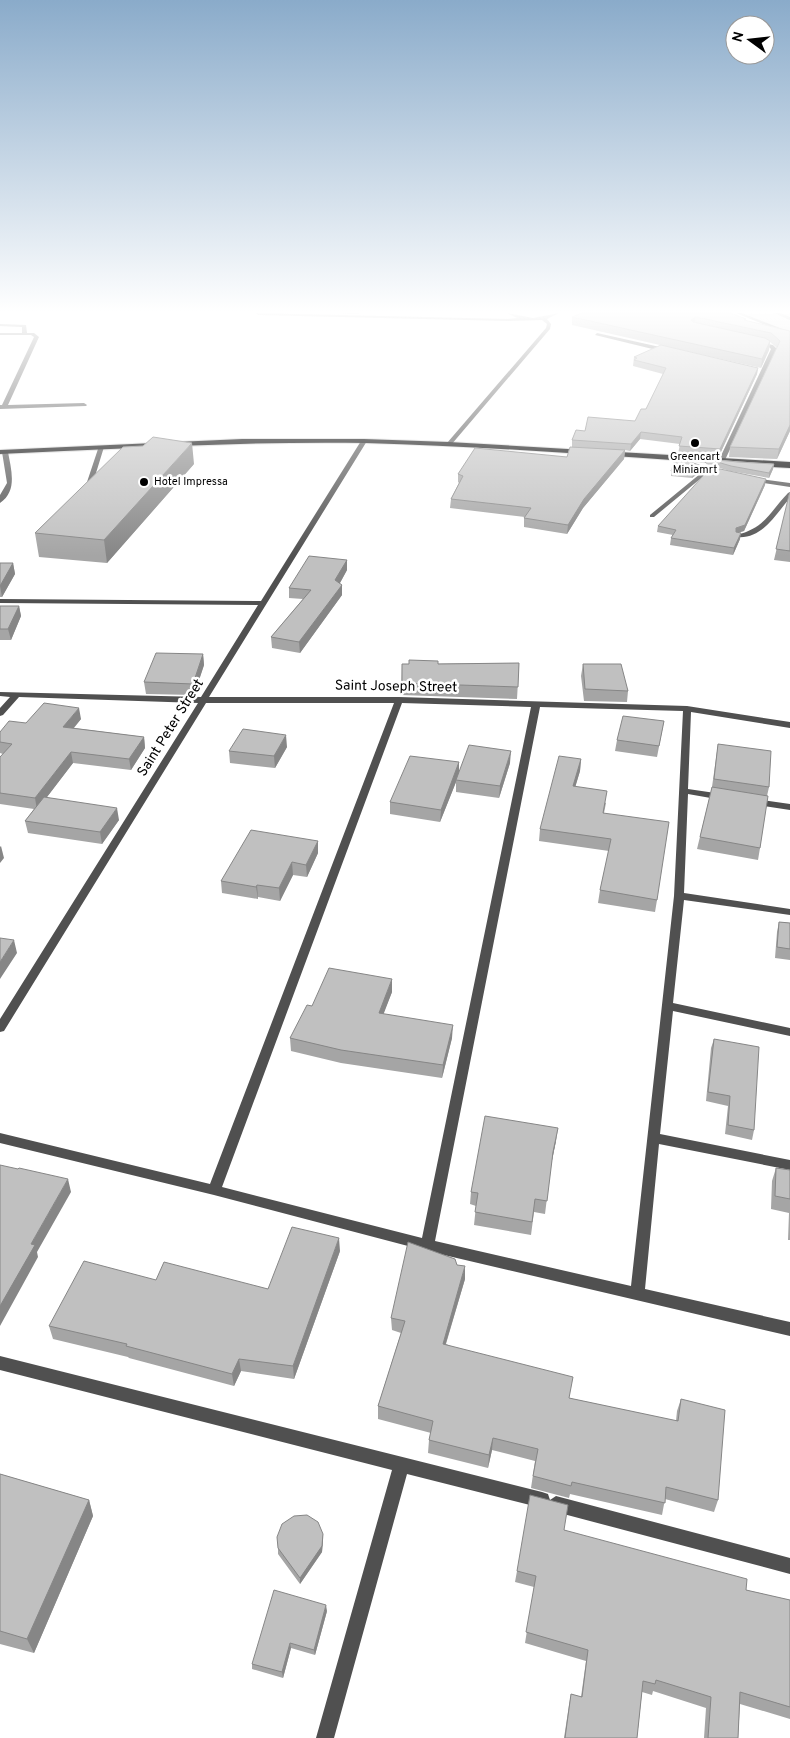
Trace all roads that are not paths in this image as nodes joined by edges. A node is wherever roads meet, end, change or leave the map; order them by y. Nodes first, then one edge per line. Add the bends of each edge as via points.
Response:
1 (8, 394) edge
2 (492, 394) edge
3 (753, 394) edge
4 (84, 405) dead end
5 (2, 407) edge
6 (364, 441) junction
7 (449, 444) junction
8 (101, 447) junction
9 (2, 452) edge
10 (672, 457) junction
11 (722, 460) junction
12 (790, 465) edge
13 (708, 470) junction
14 (726, 475) edge
15 (744, 479) edge
16 (790, 485) edge
17 (82, 494) edge
18 (790, 494) edge
19 (0, 501) edge
20 (652, 516) dead end
21 (738, 536) edge
22 (0, 601) edge
23 (265, 603) junction
24 (0, 694) edge
25 (16, 695) junction
26 (204, 700) junction
27 (399, 700) junction
28 (536, 704) junction
29 (687, 709) junction
30 (0, 714) edge
31 (790, 725) edge
32 (684, 791) junction
33 (790, 807) edge
34 (679, 896) junction
35 (790, 912) edge
36 (669, 1006) junction
37 (0, 1028) edge
38 (790, 1032) edge
39 (0, 1138) edge
40 (654, 1138) junction
41 (790, 1165) edge
42 (214, 1190) junction
43 (427, 1245) junction
44 (637, 1294) junction
45 (790, 1329) edge
46 (0, 1363) edge
47 (402, 1464) junction
48 (790, 1566) edge
49 (325, 1738) edge

1 - 5 street
2 - 7 street
3 - 11 street
4 - 5 street
6 - 7 highway
6 - 8 highway via 242,441
6 - 23 street, Saint Peter Street
7 - 10 highway
8 - 9 highway
8 - 17 street via 89,486
9 - 19 street via 10,483
10 - 11 highway
10 - 13 street
11 - 12 highway
13 - 14 street
13 - 20 street
15 - 16 street
18 - 21 street via 766,524 750,535
22 - 23 street
23 - 26 street, Saint Peter Street
24 - 25 street, Saint Joseph Street
25 - 26 street, Saint Joseph Street
25 - 30 street
26 - 27 street, Saint Joseph Street
26 - 37 street, Saint Peter Street
27 - 28 street, Saint Joseph Street
27 - 42 street
28 - 29 street, Saint Joseph Street
28 - 43 street
29 - 31 street, Saint Joseph Street
29 - 32 street
32 - 33 street
32 - 34 street
34 - 35 street
34 - 36 street
36 - 38 street
36 - 40 street
39 - 42 street
40 - 41 street
40 - 44 street
42 - 43 street
43 - 44 street
44 - 45 street
46 - 47 street
47 - 48 street
47 - 49 street

